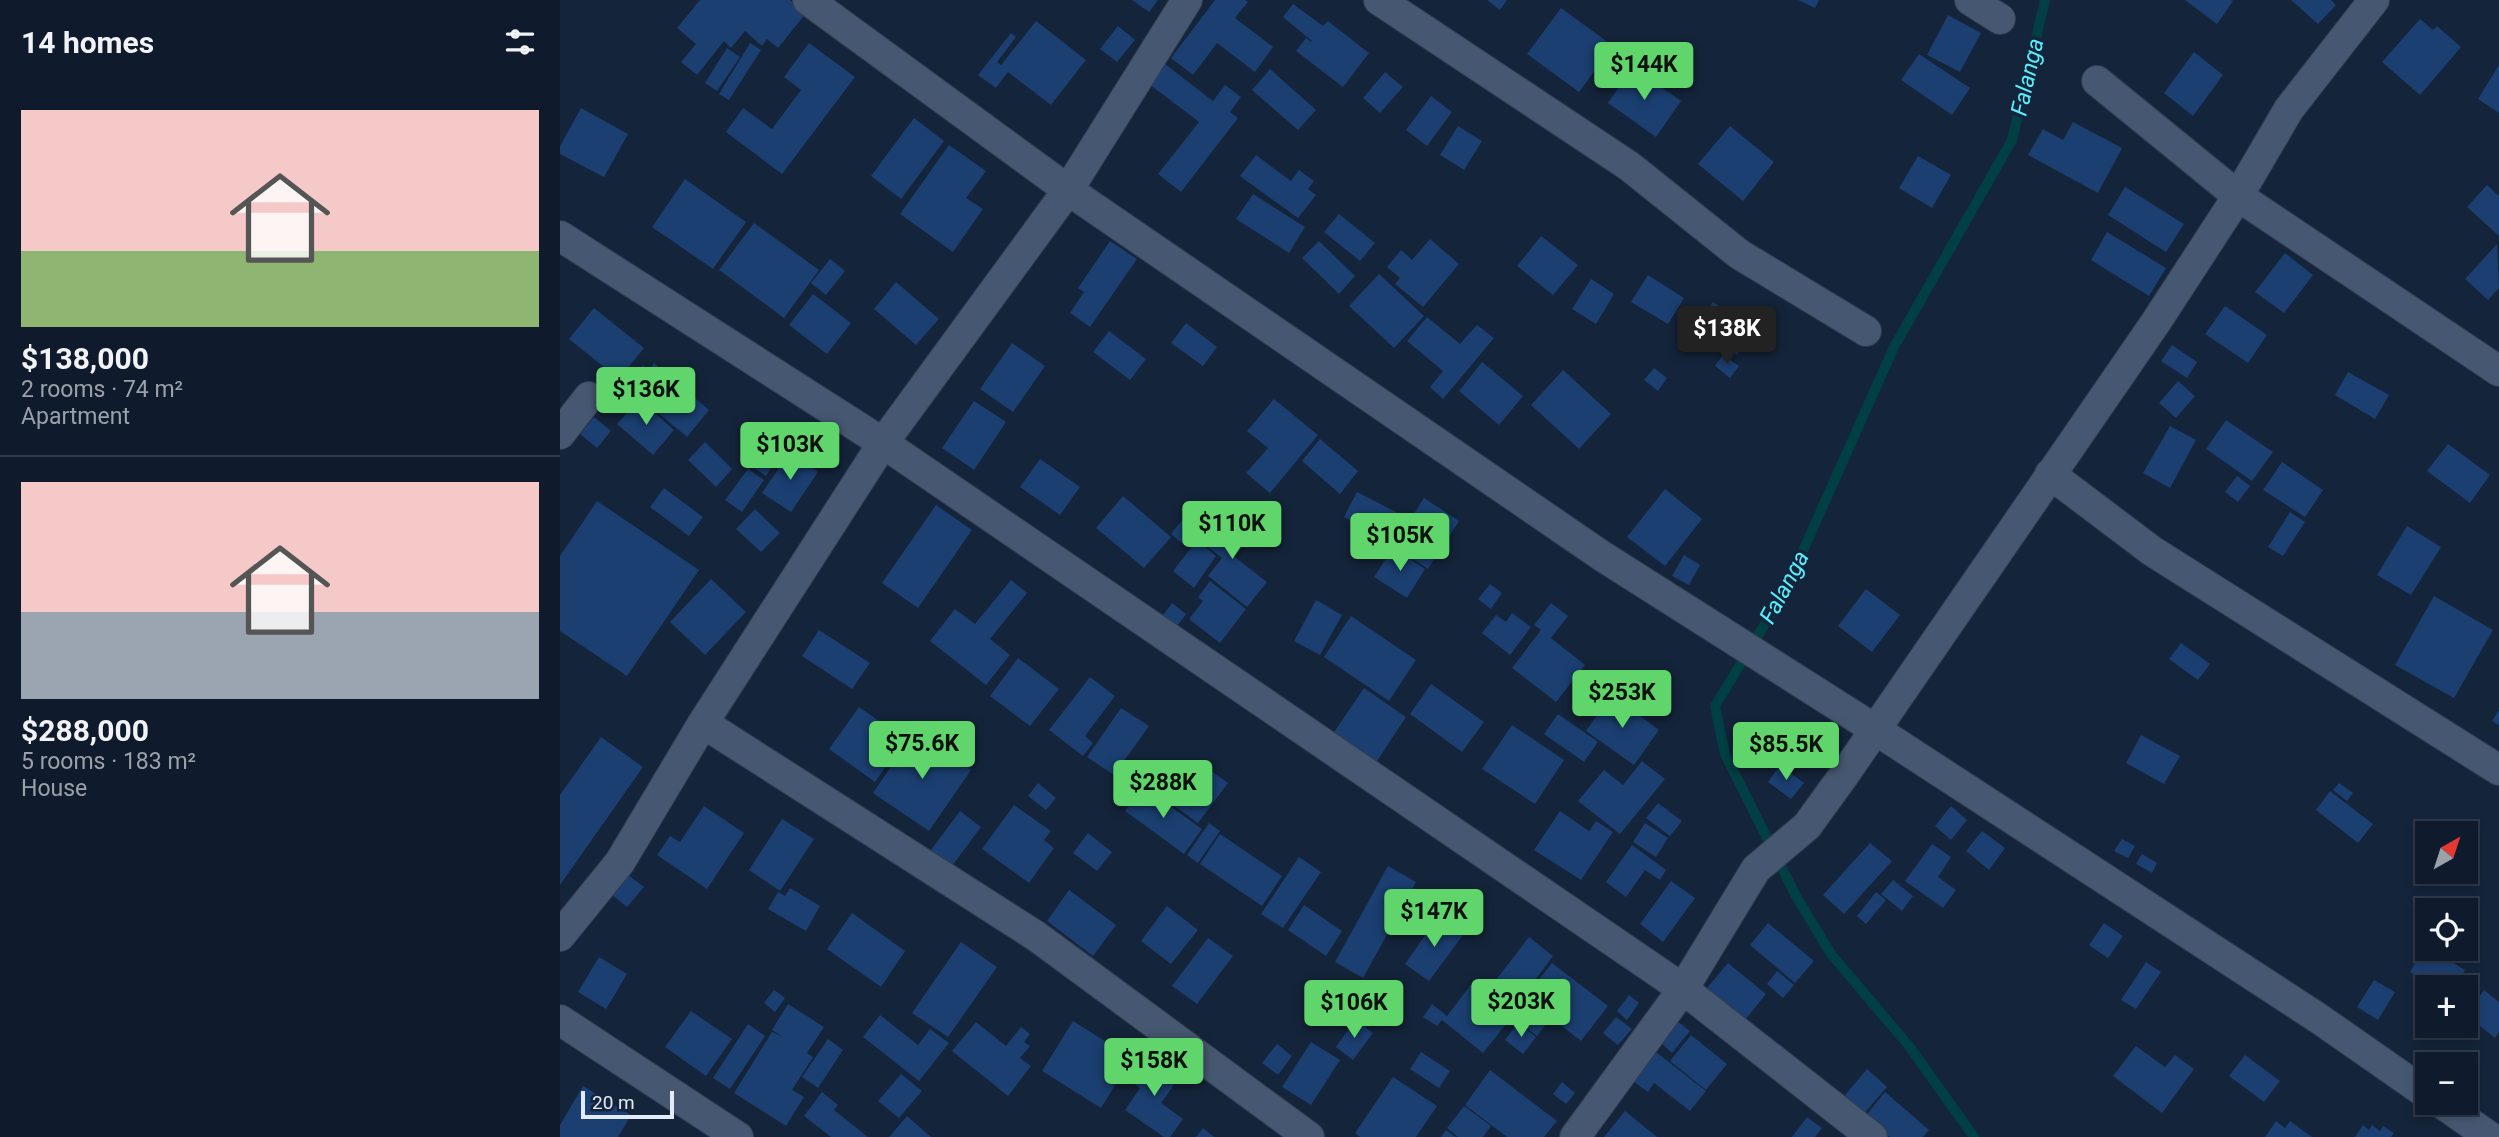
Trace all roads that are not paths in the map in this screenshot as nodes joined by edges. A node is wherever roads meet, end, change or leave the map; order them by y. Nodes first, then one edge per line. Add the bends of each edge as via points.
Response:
1 (808, 0) edge
2 (1187, 0) edge
3 (1379, 0) edge
4 (1970, 0) edge
5 (2374, 0) edge
6 (2000, 19) dead end
7 (2097, 81) dead end
8 (1068, 190) junction
9 (2238, 196) junction
10 (560, 236) edge
11 (1866, 331) dead end
12 (2499, 370) edge
13 (589, 397) dead end
14 (560, 434) edge
15 (883, 443) junction
16 (2050, 474) junction
17 (703, 723) junction
18 (1876, 730) junction
19 (2499, 770) edge
20 (560, 936) edge
21 (1683, 989) junction
22 (560, 1020) edge
23 (2415, 1086) edge
24 (2459, 1115) edge
25 (738, 1137) edge
26 (1309, 1137) edge
27 (1575, 1137) edge
28 (1872, 1137) edge
29 (2490, 1137) edge

1 - 8 street
2 - 8 street
3 - 11 street via 1629,166 1739,254
4 - 6 street
5 - 9 street via 2289,109
7 - 9 street
8 - 15 street
8 - 18 street via 1602,556
9 - 12 street
9 - 16 street
10 - 15 street
13 - 14 street
15 - 17 street
15 - 21 street
16 - 18 street
16 - 19 street via 2152,551
17 - 20 street via 620,862
17 - 26 street via 1036,936
18 - 21 street via 1807,826 1756,869
18 - 23 street
21 - 27 street
21 - 28 street
22 - 25 street
24 - 29 street

